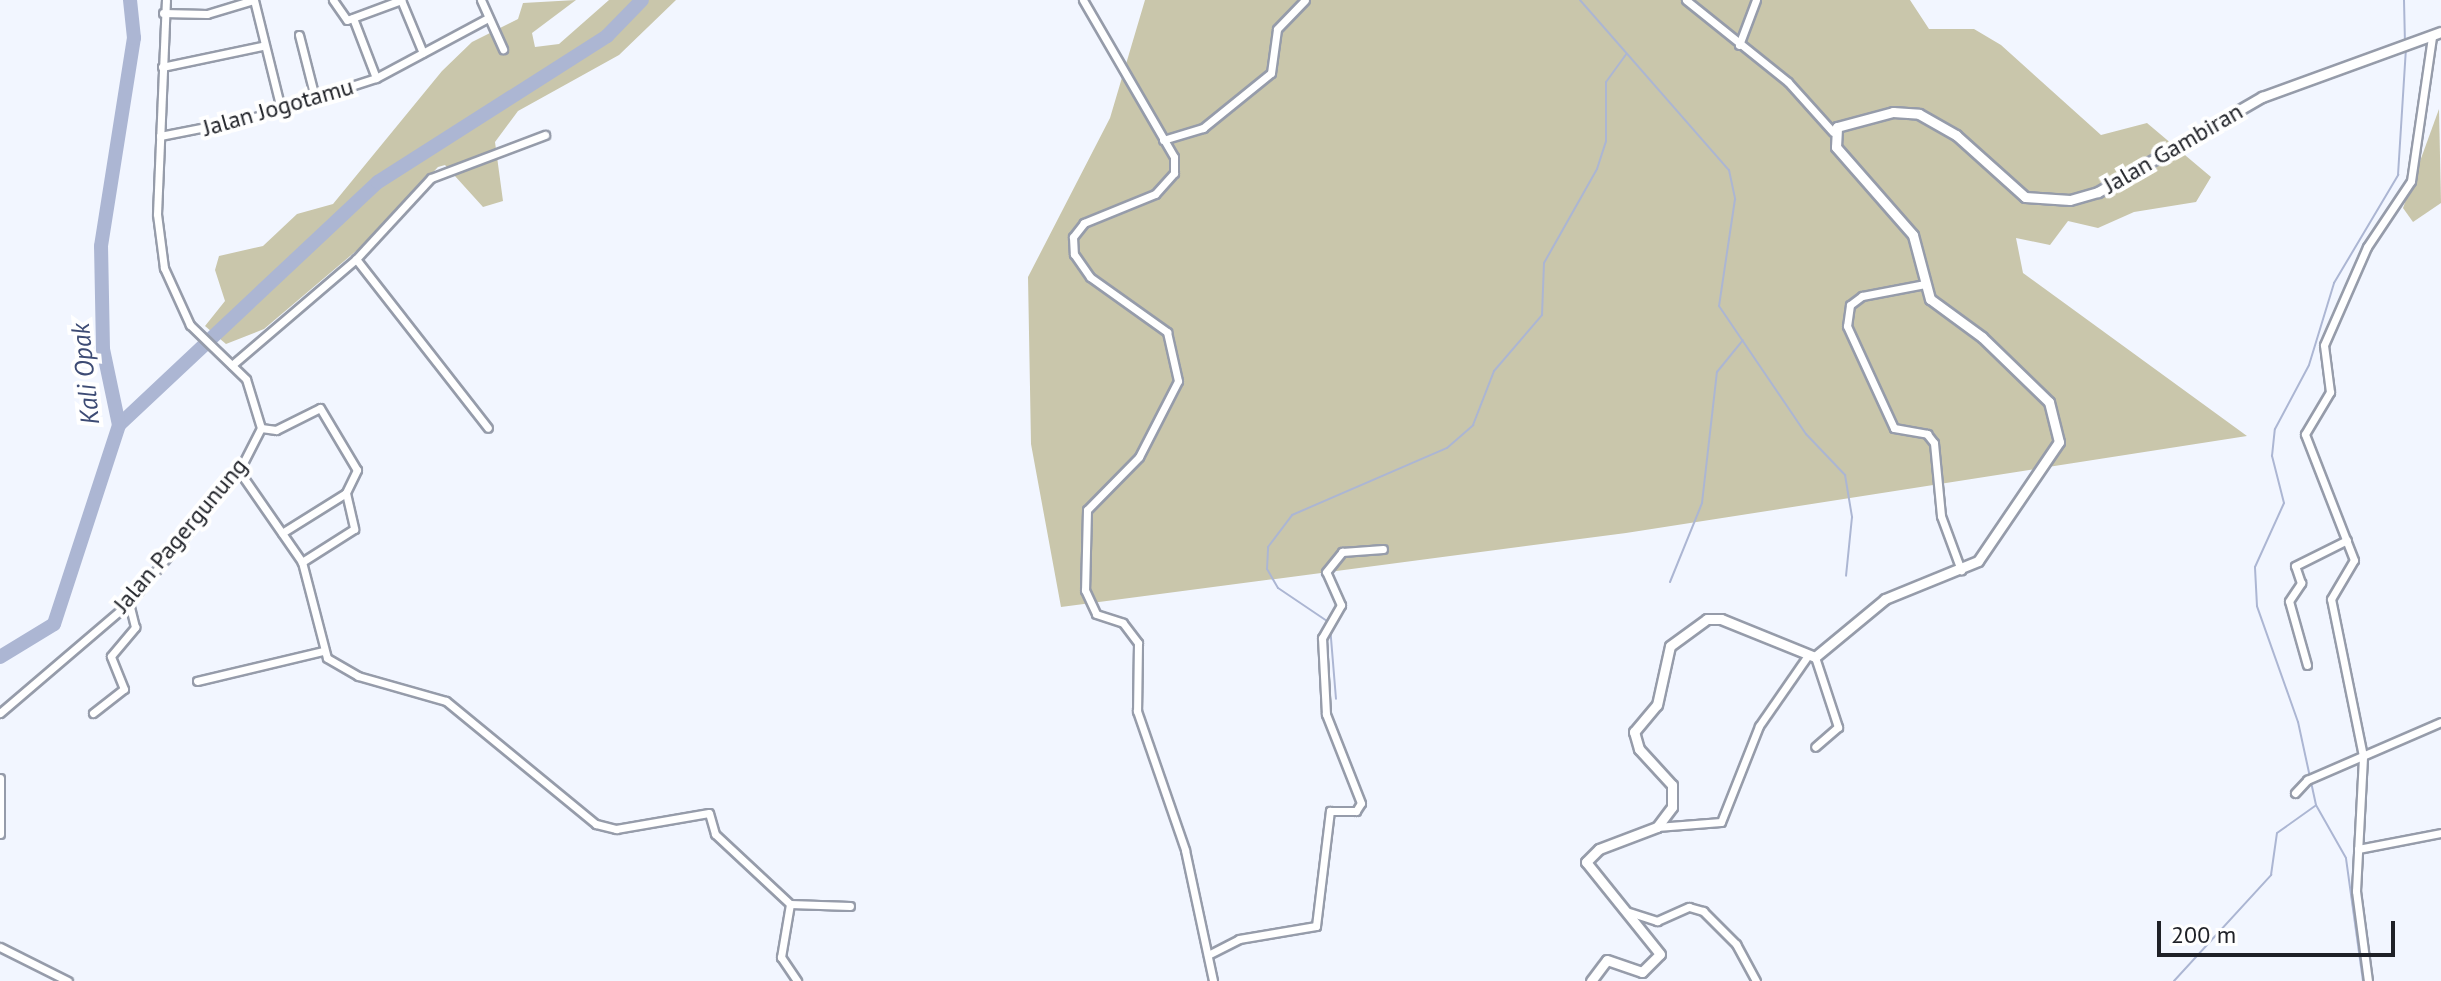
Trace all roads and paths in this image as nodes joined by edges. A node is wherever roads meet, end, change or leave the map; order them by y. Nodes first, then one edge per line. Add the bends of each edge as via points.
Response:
1 (166, 0) edge
2 (253, 0) edge
3 (333, 0) edge
4 (401, 0) edge
5 (481, 0) edge
6 (1083, 0) edge
7 (1305, 0) edge
8 (1686, 0) edge
9 (1756, 0) edge
10 (389, 2) edge
11 (163, 13) junction
12 (353, 18) junction
13 (488, 18) junction
14 (2437, 34) edge
15 (299, 35) dead end
16 (1739, 45) junction
17 (262, 46) junction
18 (503, 49) dead end
19 (423, 53) junction
20 (162, 67) junction
21 (376, 78) junction
22 (315, 98) junction
23 (281, 109) junction
24 (1833, 132) junction
25 (545, 135) dead end
26 (160, 136) junction
27 (1163, 140) junction
28 (356, 259) junction
29 (1925, 284) junction
30 (232, 365) junction
31 (261, 428) junction
32 (488, 428) dead end
33 (239, 471) junction
34 (346, 493) junction
35 (282, 533) junction
36 (2347, 540) junction
37 (1383, 549) dead end
38 (302, 562) junction
39 (1962, 572) junction
40 (129, 603) junction
41 (323, 651) junction
42 (1810, 658) junction
43 (2307, 665) dead end
44 (197, 681) dead end
45 (0, 713) edge
46 (93, 713) dead end
47 (2441, 722) edge
48 (1815, 747) dead end
49 (2363, 756) junction
50 (0, 778) edge
51 (2295, 793) dead end
52 (1657, 827) junction
53 (2441, 833) edge
54 (0, 834) edge
55 (2358, 849) junction
56 (790, 904) junction
57 (850, 906) dead end
58 (1624, 910) junction
59 (0, 947) edge
60 (1208, 955) junction
61 (68, 981) edge
62 (797, 981) edge
63 (1213, 981) edge
64 (1591, 981) edge
65 (1756, 981) edge
66 (2368, 981) edge

1 - 11 street
2 - 11 street via 207,14
2 - 17 street
3 - 12 street via 339,18
4 - 10 street
4 - 19 street
5 - 13 street
6 - 27 street
7 - 27 street via 1277,29 1271,73 1203,128
8 - 16 street
9 - 16 street
10 - 12 street
11 - 20 street
12 - 21 street
13 - 18 street
13 - 19 street, Jalan Jogotamu
14 - 24 street, Jalan Gambiran via 2262,97 2112,185 2070,200 2025,197 1956,135 1919,114 1873,115
14 - 36 street via 2411,181 2367,247 2324,345 2330,392 2305,434
15 - 22 street
16 - 24 street
17 - 20 street
17 - 23 street
19 - 21 street, Jalan Jogotamu
20 - 26 street
21 - 22 street, Jalan Jogotamu
22 - 23 street, Jalan Jogotamu
23 - 26 street, Jalan Jogotamu
24 - 29 street via 1836,147 1913,235
25 - 28 street via 431,178
26 - 30 street via 164,268 190,325
27 - 60 street via 1174,157 1167,186 1113,217 1084,223 1073,237 1074,254 1090,277 1167,332 1178,381 1139,457 1087,510 1083,570 1096,614 1129,627 1138,643 1137,711 1185,850
28 - 30 street
28 - 32 street
29 - 39 street via 1940,310 1982,337 2049,402 2060,435 1998,541
29 - 39 street via 1862,296 1850,305 1847,326 1894,428 1927,434 1934,443 1944,528
30 - 31 street via 255,399
31 - 33 street, Jalan Pagergunung
31 - 34 street via 276,430 320,408 357,470
33 - 35 street
33 - 40 street, Jalan Pagergunung
34 - 35 street
34 - 38 street via 354,529
35 - 38 street
36 - 43 street via 2295,566 2301,583 2289,601
36 - 49 street via 2354,560 2331,599
37 - 60 street via 1342,552 1327,565 1341,605 1331,626 1326,714 1343,742 1360,807 1330,811 1314,929 1239,939
38 - 41 street
39 - 42 street via 1885,599
40 - 45 street, Jalan Pagergunung
40 - 46 street via 135,627 111,656 124,689
41 - 44 street
41 - 56 street via 358,676 446,701 469,715 596,824 616,829 709,813 715,834
42 - 48 street via 1838,727
42 - 52 street via 1759,726 1721,822
42 - 52 street via 1721,619 1707,619 1670,646 1657,705 1634,732 1675,796
47 - 49 street
49 - 51 street via 2307,780
49 - 55 street
50 - 54 street
52 - 58 street via 1599,849 1586,862
53 - 55 street
55 - 66 street
56 - 57 street
56 - 62 street via 781,957
58 - 64 street via 1658,944 1657,962 1642,972 1607,960
58 - 65 street via 1657,921 1689,907 1703,911 1732,939
59 - 61 street
60 - 63 street

